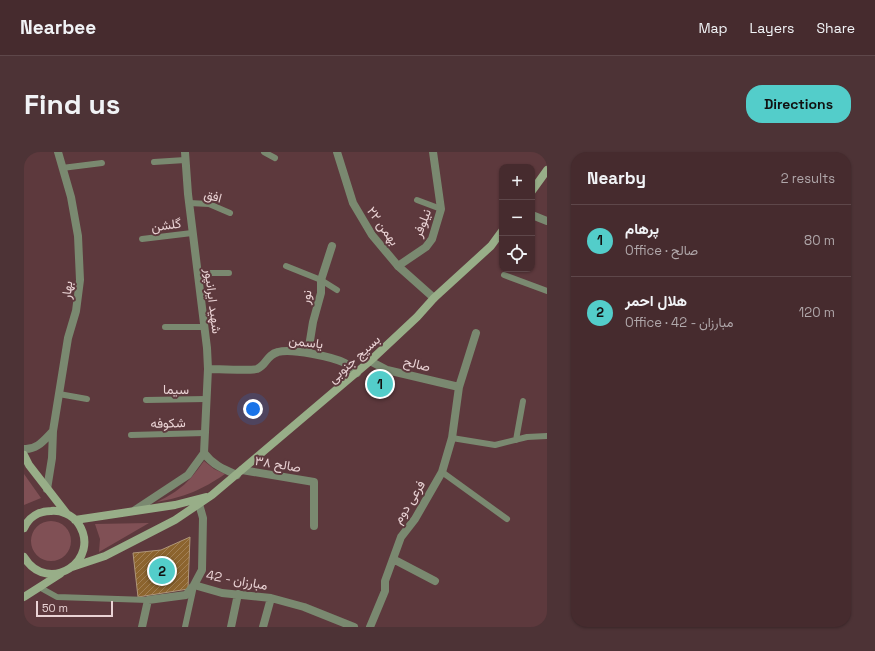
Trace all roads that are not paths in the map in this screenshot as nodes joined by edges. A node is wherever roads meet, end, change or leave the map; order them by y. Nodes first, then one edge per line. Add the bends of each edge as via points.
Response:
1 (58, 152) edge
2 (264, 152) edge
3 (337, 152) edge
4 (433, 152) edge
5 (185, 156) edge
6 (274, 158) dead end
7 (154, 162) dead end
8 (102, 163) dead end
9 (62, 168) junction
10 (547, 170) edge
11 (535, 187) edge
12 (417, 200) dead end
13 (189, 203) junction
14 (441, 209) junction
15 (230, 213) dead end
16 (535, 216) edge
17 (547, 221) edge
18 (192, 233) junction
19 (499, 234) edge
20 (142, 239) dead end
21 (332, 246) dead end
22 (286, 266) dead end
23 (398, 266) junction
24 (198, 273) junction
25 (229, 273) dead end
26 (504, 275) dead end
27 (321, 280) junction
28 (337, 290) dead end
29 (547, 291) edge
30 (434, 298) junction
31 (165, 327) dead end
32 (204, 327) junction
33 (476, 333) dead end
34 (308, 353) junction
35 (370, 361) junction
36 (208, 369) junction
37 (357, 373) junction
38 (459, 387) junction
39 (59, 394) junction
40 (87, 399) dead end
41 (146, 400) dead end
42 (206, 400) junction
43 (523, 401) dead end
44 (53, 431) junction
45 (205, 434) junction
46 (131, 435) dead end
47 (547, 436) edge
48 (452, 438) junction
49 (516, 440) junction
50 (24, 449) edge
51 (204, 453) junction
52 (24, 455) edge
53 (240, 472) junction
54 (442, 472) junction
55 (47, 489) junction
56 (212, 495) junction
57 (199, 504) junction
58 (135, 510) junction
59 (67, 514) junction
60 (75, 520) junction
61 (507, 520) dead end
62 (314, 526) dead end
63 (24, 528) edge
64 (24, 557) edge
65 (393, 559) junction
66 (72, 567) junction
67 (64, 572) junction
68 (435, 581) dead end
69 (194, 585) junction
70 (39, 587) junction
71 (238, 594) junction
72 (24, 597) edge
73 (271, 598) junction
74 (148, 600) junction
75 (142, 627) edge
76 (185, 627) edge
77 (231, 627) edge
78 (263, 627) edge
79 (354, 627) edge
80 (370, 627) edge

1 - 9 street, بهار
2 - 6 lane
3 - 23 street, ۲۲ بهمن via 353,203 372,235
4 - 14 street, نیلوفر
5 - 7 lane
5 - 13 street, شهید ایرانپور
8 - 9 lane
9 - 39 street, بهار via 78,236 80,280
10 - 11 main road
12 - 14 lane
13 - 15 lane, افق via 209,204
13 - 18 street, شهید ایرانپور
14 - 23 street, نیلوفر via 432,239 426,247
16 - 17 street
18 - 20 lane, گلشن
18 - 24 street, شهید ایرانپور
19 - 30 main road, بسیج جنوبی via 490,246
21 - 27 street, نور
22 - 27 lane
23 - 30 street, ۲۲ بهمن
24 - 25 lane
24 - 32 street, شهید ایرانپور
26 - 29 lane
27 - 28 lane
27 - 34 street, نور via 321,293
30 - 35 main road, بسیج جنوبی
31 - 32 lane
32 - 36 street, شهید ایرانپور
33 - 38 street, فرعی دوم
34 - 36 street, یاسمن via 279,351 269,356 257,369
34 - 37 street, یاسمن via 345,363
35 - 37 main road, بسیج جنوبی
35 - 38 street, صالح via 387,370
36 - 42 street, شهید ایرانپور
37 - 53 main road, بسیج جنوبی
38 - 48 street, فرعی دوم
39 - 40 lane
39 - 44 street, بهار
41 - 42 lane, سیما
42 - 45 street, شهید ایرانپور
43 - 49 lane
44 - 50 street via 41,444
44 - 55 street, بهار
45 - 46 lane, شکوفه
45 - 51 street, شهید ایرانپور
47 - 49 lane via 527,436
48 - 49 lane via 495,445
48 - 54 street, فرعی دوم
51 - 53 street via 211,462 223,469
51 - 58 street via 188,475
52 - 55 main road
53 - 56 main road, بسیج جنوبی
53 - 62 street, صالح ۳۸ via 314,482
54 - 61 lane
54 - 65 street, فرعی دوم via 415,519 401,537
55 - 59 main road
56 - 57 main road, بسیج جنوبی
56 - 58 main road via 174,505
57 - 66 main road, بسیج جنوبی via 175,520 105,556
57 - 69 street, مبارزان - 42 via 203,518 202,570
58 - 60 main road
59 - 60 main road
59 - 63 main road via 56,510 45,511 35,515
60 - 66 main road via 81,528 84,549
64 - 67 main road via 32,566 45,573
65 - 68 street
65 - 80 street, فرعی دوم via 385,581 385,591
66 - 67 main road
67 - 70 main road
69 - 71 street, مبارزان - 42 via 222,593
69 - 74 street via 186,595
69 - 76 lane
70 - 72 main road
70 - 74 lane via 57,597
71 - 73 street, مبارزان - 42
71 - 77 street
73 - 78 street
73 - 79 street, مبارزان - 42 via 304,607
74 - 75 street

